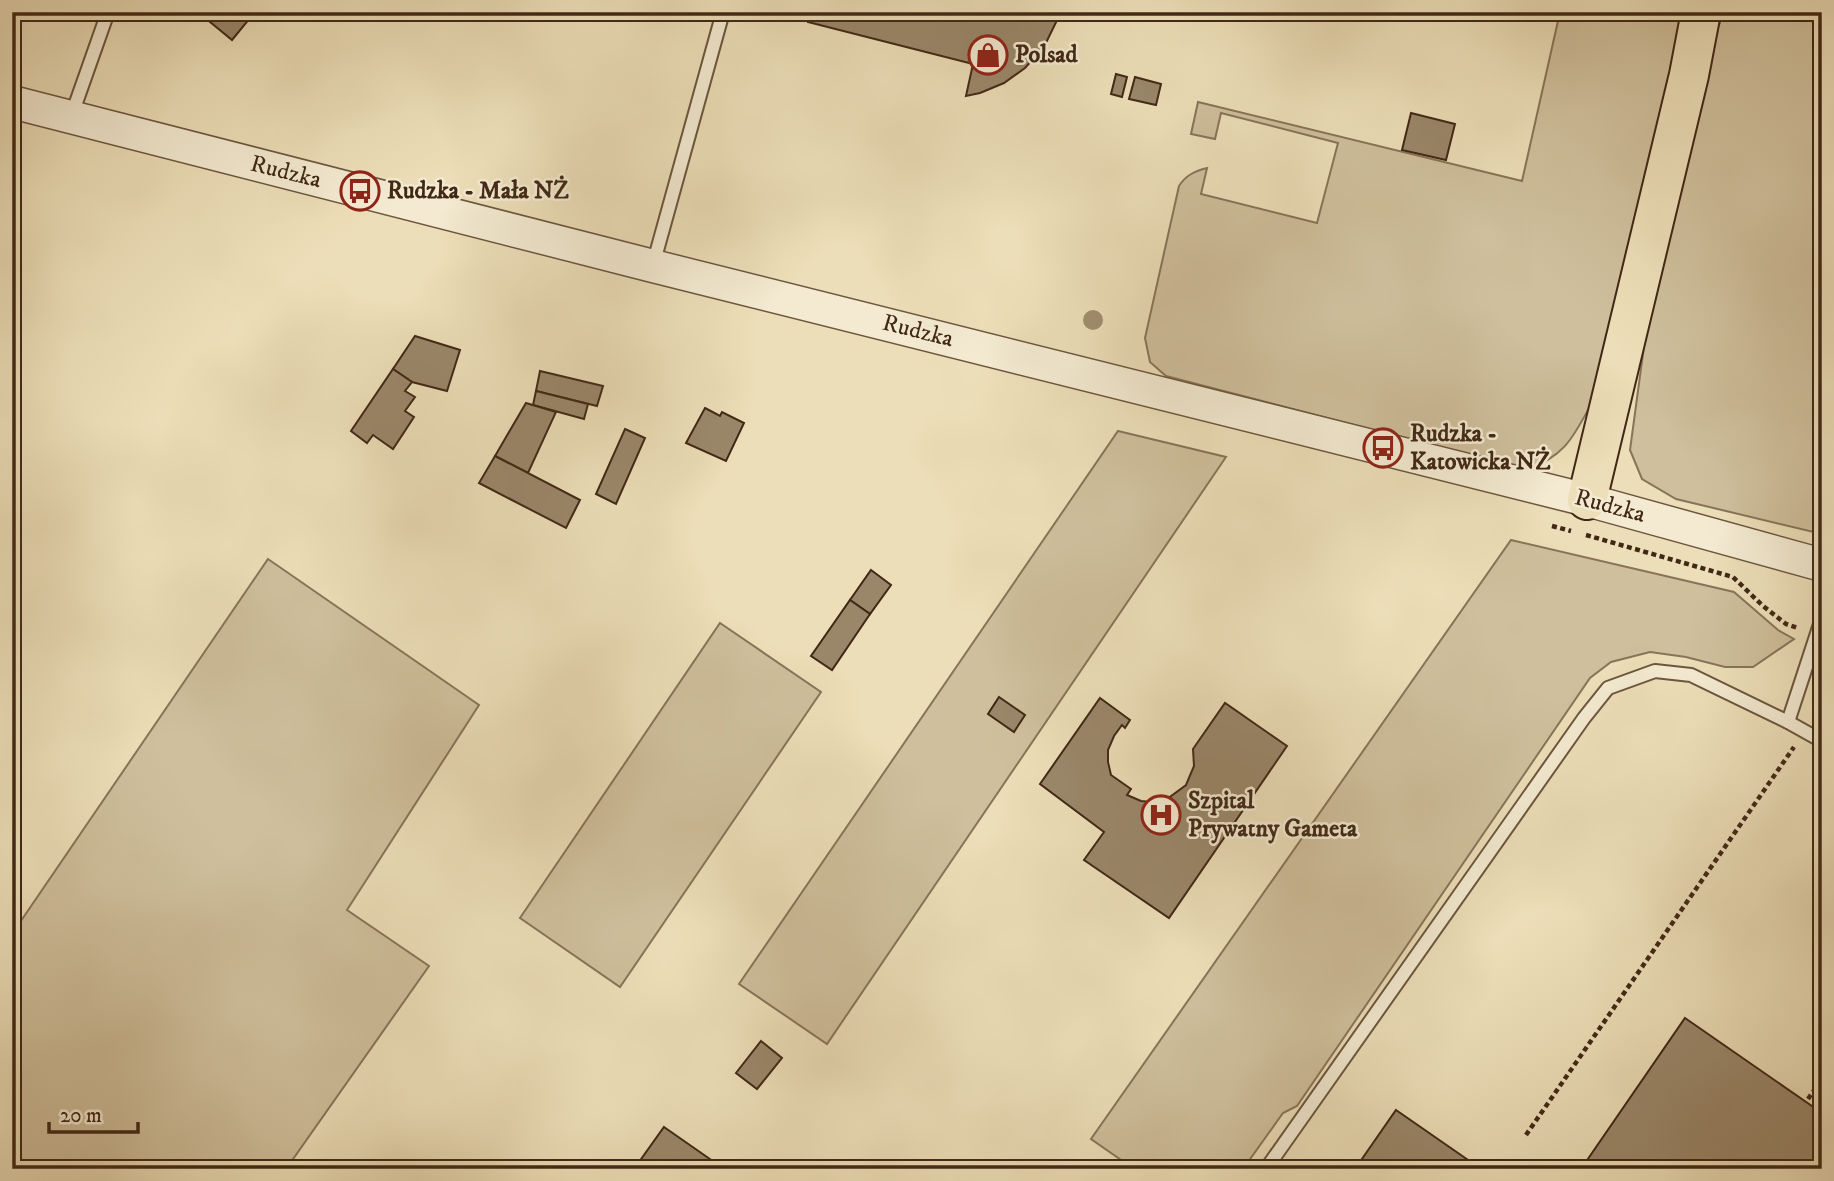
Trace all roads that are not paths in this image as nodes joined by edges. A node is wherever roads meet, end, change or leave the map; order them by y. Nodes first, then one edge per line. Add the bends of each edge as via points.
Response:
1 (108, 12) edge
2 (723, 12) edge
3 (1702, 15) edge
4 (12, 102) edge
5 (71, 117) junction
6 (653, 266) junction
7 (1587, 500) junction
8 (1822, 565) edge
9 (1822, 618) edge
10 (1788, 722) junction
11 (1818, 739) edge
12 (1266, 1169) edge

1 - 5 lane
2 - 6 lane
3 - 7 main road
4 - 5 street, Rudzka
5 - 6 street, Rudzka
6 - 7 street, Rudzka
7 - 8 street, Rudzka
9 - 10 lane
10 - 11 lane
10 - 12 lane via 1691,675 1655,671 1608,688

